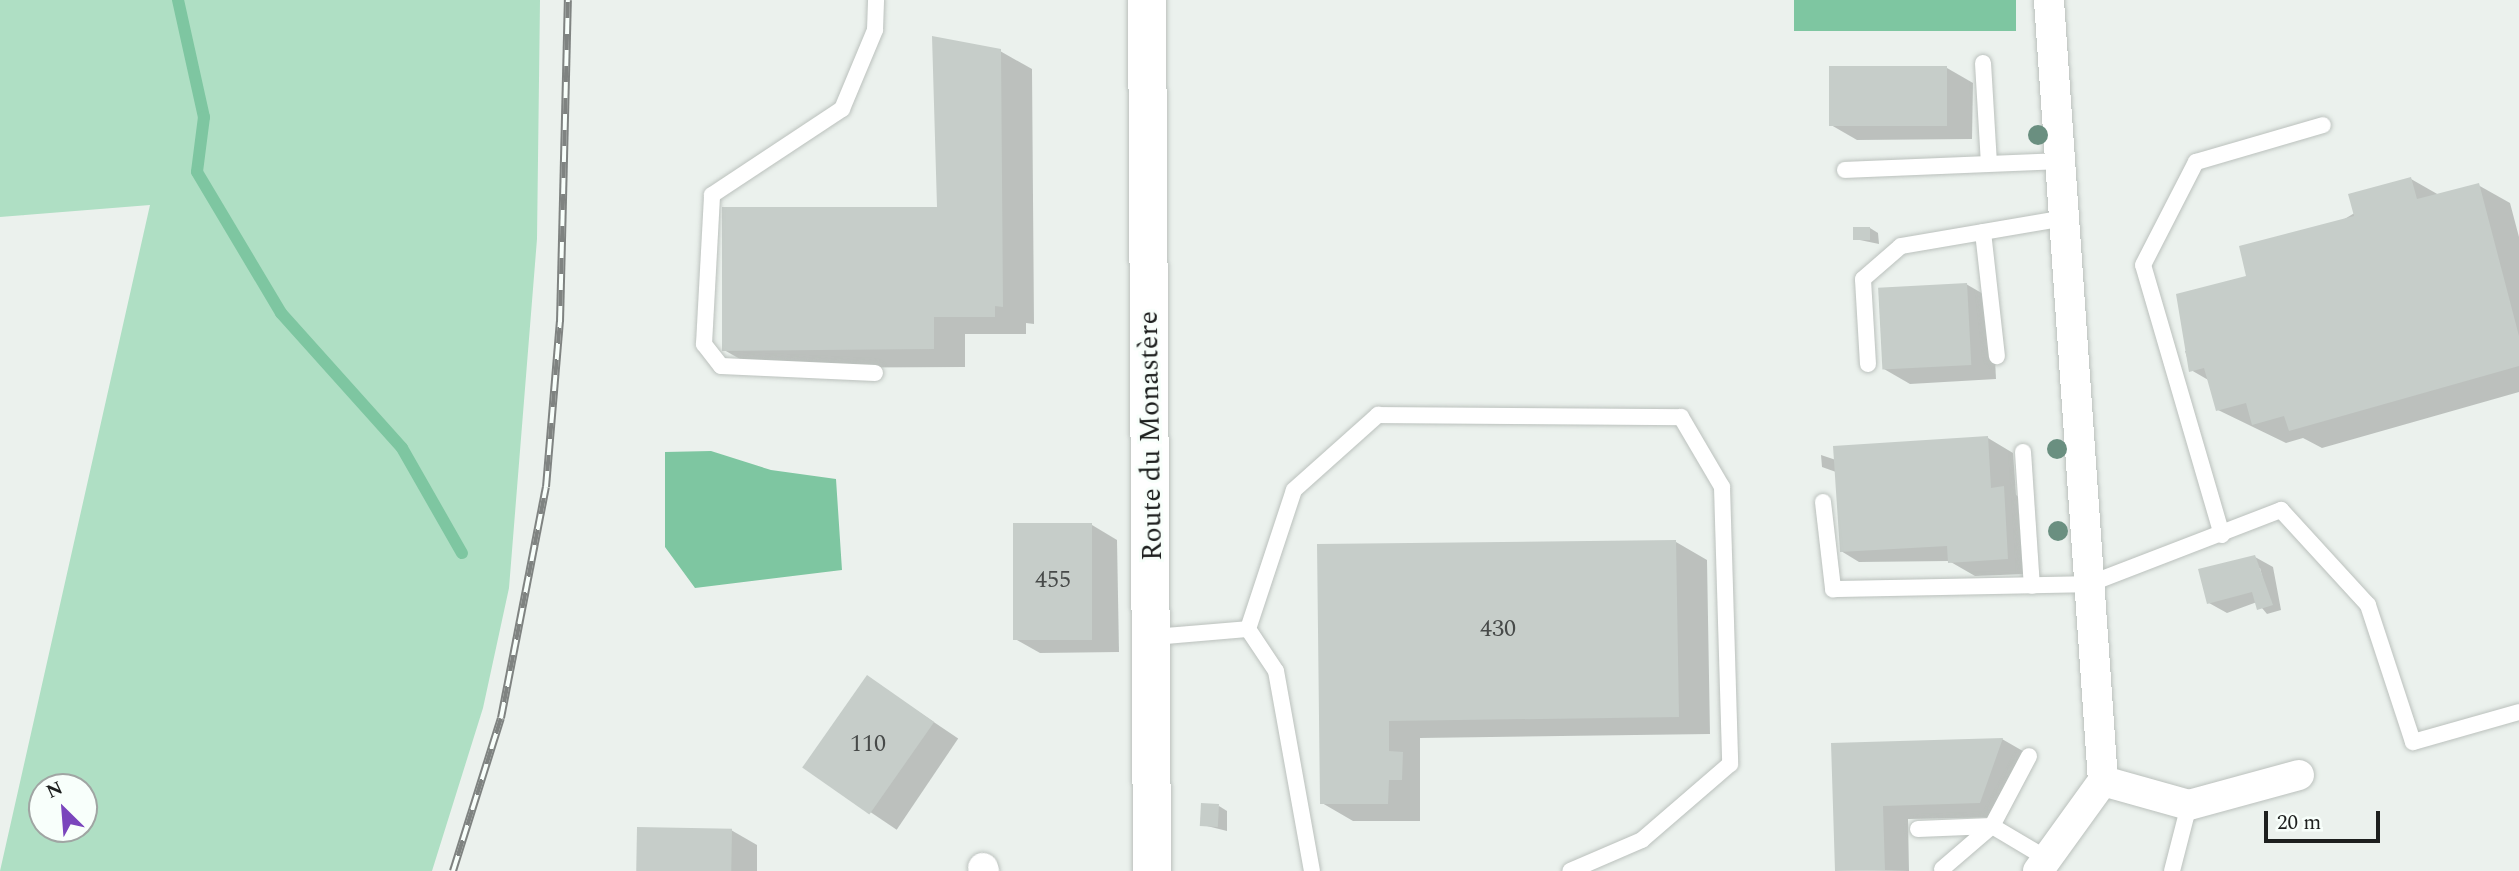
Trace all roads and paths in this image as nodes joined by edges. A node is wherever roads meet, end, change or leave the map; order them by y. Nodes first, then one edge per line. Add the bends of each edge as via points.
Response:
1 (876, 0) edge
2 (1147, 0) edge
3 (2049, 0) edge
4 (1983, 63) dead end
5 (2323, 125) dead end
6 (2060, 161) junction
7 (1989, 163) junction
8 (1845, 170) dead end
9 (2064, 218) junction
10 (1983, 232) junction
11 (1997, 356) dead end
12 (1868, 364) dead end
13 (875, 373) dead end
14 (2023, 452) dead end
15 (1823, 502) dead end
16 (2221, 535) junction
17 (2089, 584) junction
18 (2032, 586) junction
19 (1248, 629) junction
20 (1153, 636) junction
21 (2519, 712) edge
22 (2029, 756) dead end
23 (2299, 775) dead end
24 (2103, 781) junction
25 (2189, 805) junction
26 (1992, 826) junction
27 (1918, 829) dead end
28 (2041, 864) edge
29 (1942, 869) dead end
30 (1152, 871) edge
31 (1312, 871) edge
32 (1570, 871) edge
33 (2172, 871) edge

1 - 13 lane via 875,30 842,109 712,195 704,344 721,366
2 - 20 street, Route du Monastère
3 - 6 street
4 - 7 lane
5 - 16 lane via 2196,162 2143,265
6 - 7 lane
6 - 9 street
7 - 8 lane
9 - 10 lane
9 - 17 street
10 - 11 lane
10 - 12 lane via 1901,246 1863,279
14 - 18 lane
15 - 18 lane via 1833,589
16 - 17 lane
16 - 21 lane via 2281,510 2368,605 2413,742
17 - 18 lane
17 - 24 street
19 - 20 lane
19 - 31 lane via 1276,671
19 - 32 lane via 1294,490 1378,415 1681,416 1722,487 1730,764 1642,840
20 - 30 street, Route du Monastère
22 - 26 lane
23 - 25 street
24 - 25 street
24 - 28 street
25 - 33 lane
26 - 27 lane
26 - 28 lane
26 - 29 lane

